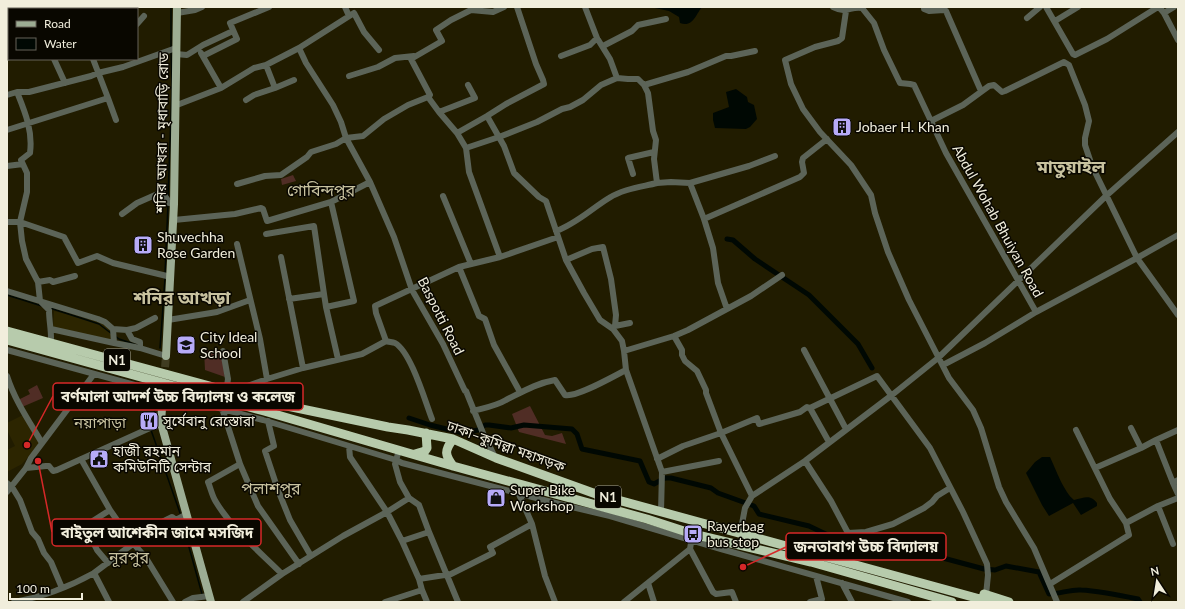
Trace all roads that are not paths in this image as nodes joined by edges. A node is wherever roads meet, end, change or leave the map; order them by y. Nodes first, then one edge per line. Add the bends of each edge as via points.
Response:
1 (202, 7) edge
2 (269, 7) edge
3 (346, 7) edge
4 (504, 7) edge
5 (517, 7) edge
6 (585, 7) edge
7 (833, 7) edge
8 (862, 7) edge
9 (924, 7) edge
10 (1038, 7) edge
11 (1046, 7) edge
12 (1078, 7) edge
13 (1159, 7) edge
14 (1174, 7) edge
15 (177, 10) edge
16 (846, 11) junction
17 (1164, 14) junction
18 (144, 16) dead end
19 (349, 16) junction
20 (1027, 18) dead end
21 (666, 19) dead end
22 (1055, 21) junction
23 (138, 23) edge
24 (233, 31) junction
25 (597, 38) junction
26 (1178, 40) edge
27 (603, 46) junction
28 (199, 48) junction
29 (299, 48) junction
30 (379, 50) dead end
31 (176, 51) junction
32 (755, 51) dead end
33 (203, 56) junction
34 (416, 56) junction
35 (561, 56) dead end
36 (54, 60) edge
37 (93, 60) edge
38 (266, 65) junction
39 (98, 73) junction
40 (350, 76) dead end
41 (617, 78) junction
42 (294, 80) dead end
43 (65, 83) junction
44 (468, 85) dead end
45 (644, 85) junction
46 (220, 88) junction
47 (275, 88) junction
48 (981, 91) junction
49 (17, 92) junction
50 (7, 95) edge
51 (428, 97) junction
52 (108, 98) junction
53 (246, 100) dead end
54 (176, 105) junction
55 (439, 112) junction
56 (487, 116) junction
57 (116, 120) dead end
58 (931, 121) junction
59 (28, 123) junction
60 (7, 130) edge
61 (1178, 132) edge
62 (457, 133) junction
63 (499, 137) junction
64 (346, 138) junction
65 (827, 139) junction
66 (466, 148) junction
67 (654, 152) junction
68 (775, 156) dead end
69 (23, 164) junction
70 (7, 166) edge
71 (634, 174) dead end
72 (370, 182) junction
73 (657, 183) junction
74 (690, 183) junction
75 (237, 184) dead end
76 (443, 196) dead end
77 (1106, 196) junction
78 (331, 202) junction
79 (170, 203) junction
80 (122, 214) dead end
81 (704, 219) junction
82 (174, 220) junction
83 (7, 222) edge
84 (20, 222) junction
85 (266, 234) dead end
86 (557, 234) junction
87 (1178, 234) edge
88 (237, 244) dead end
89 (281, 257) dead end
90 (500, 257) junction
91 (1137, 258) junction
92 (566, 260) junction
93 (471, 264) junction
94 (459, 267) junction
95 (75, 276) dead end
96 (169, 276) junction
97 (781, 276) dead end
98 (1018, 279) junction
99 (38, 282) junction
100 (412, 290) junction
101 (7, 291) edge
102 (324, 294) junction
103 (289, 299) junction
104 (250, 300) junction
105 (44, 305) junction
106 (326, 307) junction
107 (726, 309) junction
108 (1036, 312) junction
109 (1178, 315) edge
110 (155, 318) dead end
111 (168, 320) junction
112 (630, 323) dead end
113 (7, 326) edge
114 (614, 328) junction
115 (113, 329) junction
116 (127, 330) junction
117 (7, 331) edge
118 (51, 333) junction
119 (674, 336) junction
120 (7, 340) edge
121 (386, 341) junction
122 (114, 343) junction
123 (140, 348) junction
124 (7, 350) edge
125 (804, 350) dead end
126 (224, 351) dead end
127 (624, 351) junction
128 (166, 356) joint
129 (938, 358) junction
130 (338, 359) junction
131 (944, 365) junction
132 (303, 368) junction
133 (626, 370) junction
134 (94, 374) junction
135 (7, 376) edge
136 (267, 379) junction
137 (227, 386) junction
138 (238, 389) junction
139 (520, 392) junction
140 (163, 393) junction
141 (892, 395) junction
142 (830, 399) junction
143 (222, 408) junction
144 (291, 408) junction
145 (810, 408) junction
146 (473, 412) junction
147 (432, 419) dead end
148 (268, 421) junction
149 (161, 423) junction
150 (1131, 428) dead end
151 (846, 429) junction
152 (1076, 430) dead end
153 (1178, 430) edge
154 (722, 432) junction
155 (426, 433) junction
156 (453, 439) junction
157 (1156, 440) junction
158 (829, 442) junction
159 (42, 443) junction
160 (349, 446) junction
161 (1141, 448) junction
162 (399, 450) junction
163 (415, 454) junction
164 (496, 458) junction
165 (81, 459) junction
166 (657, 459) junction
167 (396, 460) junction
168 (719, 461) dead end
169 (805, 461) junction
170 (240, 464) junction
171 (453, 466) junction
172 (26, 468) junction
173 (1095, 468) junction
174 (662, 472) junction
175 (1175, 481) edge
176 (512, 482) junction
177 (10, 485) edge
178 (950, 488) junction
179 (7, 492) edge
180 (519, 493) junction
181 (1178, 494) edge
182 (752, 497) junction
183 (409, 498) junction
184 (1178, 498) edge
185 (1158, 506) junction
186 (110, 510) junction
187 (387, 512) junction
188 (661, 512) junction
189 (187, 514) junction
190 (1126, 523) junction
191 (532, 524) junction
192 (741, 529) junction
193 (429, 532) junction
194 (848, 533) junction
195 (692, 537) junction
196 (402, 541) junction
197 (133, 543) junction
198 (1173, 544) dead end
199 (690, 549) junction
200 (848, 553) junction
201 (311, 556) junction
202 (108, 563) junction
203 (299, 564) junction
204 (94, 573) junction
205 (282, 574) junction
206 (446, 575) junction
207 (816, 576) junction
208 (419, 579) junction
209 (648, 583) junction
210 (842, 583) junction
211 (1050, 584) junction
212 (62, 588) junction
213 (422, 590) junction
214 (881, 594) junction
215 (988, 598) edge
216 (210, 599) edge
217 (14, 602) edge
218 (109, 602) edge
219 (173, 602) edge
220 (185, 602) edge
221 (243, 602) edge
222 (385, 602) edge
223 (427, 602) edge
224 (458, 602) edge
225 (555, 602) edge
226 (624, 602) edge
227 (654, 602) edge
228 (736, 602) edge
229 (810, 602) edge
230 (852, 602) edge
231 (885, 602) edge
232 (908, 602) edge
233 (952, 602) edge
234 (1009, 602) edge
235 (1057, 602) edge

1 - 15 street via 195,10
2 - 24 street via 230,23
3 - 19 street
4 - 34 street via 493,12 471,10 451,20 436,30 442,41
5 - 56 street via 544,84
6 - 25 street
7 - 16 street, Abdul Wohab Bhuiyan Road
8 - 16 street, Abdul Wohab Bhuiyan Road
8 - 58 street, Abdul Wohab Bhuiyan Road via 874,23 900,83 914,86
9 - 48 street via 928,11 946,11
10 - 20 street
11 - 22 street
12 - 22 street
13 - 17 street
13 - 22 street via 1075,56
14 - 17 street
15 - 31 main road, শনির আখরা - মৃধাবাড়ি রোড
16 - 65 street via 842,38 785,60 791,84 803,109
17 - 26 street
18 - 23 street
19 - 29 street
19 - 30 street via 354,13 364,32
21 - 27 street via 638,25 632,31
24 - 28 street
24 - 33 street via 237,39
25 - 27 street
25 - 35 street via 590,45
27 - 41 street
28 - 31 street via 187,55
28 - 33 street
29 - 38 street
29 - 64 street, Baspotti Road via 333,105
31 - 39 street via 164,51 123,67
31 - 54 main road, শনির আখরা - মৃধাবাড়ি রোড
32 - 45 street via 726,56 688,72
33 - 46 street
34 - 40 street via 395,58 378,67
34 - 51 street via 411,59 430,95
36 - 43 street
37 - 39 street
38 - 46 street via 254,68
38 - 47 street
39 - 43 street
39 - 52 street
41 - 45 street via 638,79
41 - 63 street via 601,85 584,100 570,107
42 - 47 street
43 - 49 street via 29,92
44 - 55 street via 475,98
45 - 67 street via 648,93 656,140
46 - 54 street
47 - 53 street
48 - 58 street via 963,105
48 - 77 street via 994,85 1002,92 1008,91 1064,62 1067,63 1085,105 1089,121 1086,145 1092,166
49 - 50 street
49 - 59 street
51 - 55 street
51 - 64 street via 384,119 363,136
52 - 57 street
52 - 59 street
54 - 79 main road, শনির আখরা - মৃধাবাড়ি রোড
55 - 62 street
56 - 62 street
56 - 63 street
58 - 98 street, Abdul Wohab Bhuiyan Road via 946,153
59 - 60 street
59 - 69 street via 30,153 21,160
61 - 77 street
62 - 66 street
63 - 66 street
63 - 86 street via 514,173 546,201
64 - 72 street, Baspotti Road
64 - 75 street via 311,152 280,175 265,176
65 - 81 street via 803,158 804,173 800,177
65 - 129 street via 851,165 871,195 898,276
66 - 90 street via 470,172
67 - 71 street via 628,158
67 - 73 street
68 - 74 street
69 - 70 street
69 - 84 street via 27,173 27,192
72 - 78 street
72 - 100 street, Baspotti Road via 394,237
73 - 74 street
73 - 86 street via 610,197
74 - 81 street
76 - 93 street
77 - 91 street
77 - 98 street
78 - 82 street via 267,221 261,208 235,214
78 - 106 street via 354,301
79 - 80 street via 162,192 137,203
79 - 82 main road, শনির আখরা - মৃধাবাড়ি রোড
81 - 107 street
82 - 96 main road, শনির আখরা - মৃধাবাড়ি রোড
83 - 84 street
84 - 96 street via 64,237 78,263 97,256 113,263
84 - 99 street via 26,259
85 - 102 street via 314,226
86 - 90 street
86 - 92 street
87 - 91 street
88 - 104 street
89 - 103 street
90 - 93 street
91 - 108 street
91 - 109 street
92 - 114 street via 600,320
92 - 114 street via 603,247 616,314
93 - 94 street
94 - 100 street
94 - 139 street via 479,316 485,319 494,345
95 - 99 street via 53,282
96 - 111 main road, শনির আখরা - মৃধাবাড়ি রোড
97 - 107 street
98 - 108 street, Abdul Wohab Bhuiyan Road
98 - 129 street
99 - 105 street
100 - 121 street via 375,306
100 - 146 street, Baspotti Road via 443,344 466,391
101 - 105 street
102 - 103 street
102 - 106 street
103 - 132 street
104 - 111 street via 217,312
104 - 136 street
105 - 115 street via 98,319
105 - 118 street
106 - 130 street
107 - 119 street
108 - 131 street
110 - 116 street
111 - 128 main road, শনির আখরা - মৃধাবাড়ি রোড
112 - 114 street
113 - 118 highway
114 - 127 street via 622,341
115 - 116 street
115 - 122 street
116 - 123 street via 132,339 140,342
117 - 144 highway, ঢাকা–কুমিল্লা মহাসড়ক / N1
118 - 122 street
118 - 137 highway
119 - 127 street
119 - 154 street via 685,361 697,371
120 - 162 highway, ঢাকা–কুমিল্লা মহাসড়ক / N1
121 - 130 street via 362,354
121 - 147 street via 396,344 404,353 415,372
122 - 123 street
123 - 128 street
124 - 134 street
125 - 142 street
126 - 137 street
127 - 133 street
129 - 131 street
129 - 141 street
130 - 132 street
131 - 211 street via 949,378 973,410 1006,502 1034,548
132 - 136 street
133 - 139 street via 568,396 555,380
133 - 166 street
134 - 140 street
134 - 159 street
135 - 159 street via 21,410
136 - 138 street
137 - 138 highway
138 - 144 highway
139 - 146 street via 506,401
140 - 143 street
140 - 149 main road
141 - 142 street via 877,376
141 - 151 street
141 - 178 street via 930,448
142 - 145 street
142 - 151 street
143 - 148 street
143 - 170 street
144 - 155 highway, ঢাকা–কুমিল্লা মহাসড়ক / N1 via 388,428
145 - 154 street via 760,424 757,418
145 - 158 street
146 - 164 street, Baspotti Road
148 - 160 street
148 - 201 street via 274,446 265,451 290,520
149 - 165 street
149 - 189 main road
150 - 161 street
151 - 158 street
152 - 173 street
153 - 157 street
154 - 166 street via 683,446
154 - 182 street
155 - 156 highway, ঢাকা–কুমিল্লা মহাসড়ক / N1
155 - 163 highway via 427,448
156 - 164 highway, ঢাকা–কুমিল্লা মহাসড়ক / N1
156 - 171 highway via 446,450
157 - 161 street
157 - 175 street
158 - 169 street
159 - 172 street
160 - 167 street
160 - 187 street via 350,457
161 - 173 street
162 - 163 highway, ঢাকা–কুমিল্লা মহাসড়ক / N1
162 - 167 street
163 - 171 highway, ঢাকা–কুমিল্লা মহাসড়ক / N1
164 - 188 highway, ঢাকা–কুমিল্লা মহাসড়ক / N1 via 596,494
165 - 172 street via 55,471 49,466
165 - 186 street
166 - 174 street
167 - 180 street
167 - 183 street via 400,482
168 - 174 street
169 - 182 street
169 - 194 street
170 - 203 street via 258,506
170 - 205 street via 208,482 215,501 239,532
171 - 176 highway, ঢাকা–কুমিল্লা মহাসড়ক / N1
172 - 177 street
173 - 190 street via 1110,499
174 - 188 street
175 - 181 street
176 - 180 street
176 - 195 highway, ঢাকা–কুমিল্লা মহাসড়ক / N1 via 647,519
177 - 179 street
177 - 212 street via 20,500 32,532 51,562
178 - 194 street via 924,508 893,524 866,532
178 - 215 street via 987,564
180 - 191 street
180 - 195 street
182 - 192 street via 745,508
183 - 187 street
183 - 193 street via 419,505
184 - 185 street
185 - 190 street
185 - 198 street
186 - 197 street
186 - 202 street via 84,526 97,550
187 - 196 street
187 - 201 street
188 - 192 highway
188 - 215 highway, ঢাকা–কুমিল্লা মহাসড়ক / N1
189 - 197 street via 176,520 171,517
189 - 216 main road
190 - 211 street via 1129,535
191 - 206 street via 490,547 493,553
191 - 225 street via 545,576
192 - 200 highway
193 - 196 street
193 - 206 street
194 - 200 street
195 - 199 street
195 - 207 street
195 - 233 highway, ঢাকা–কুমিল্লা মহাসড়ক / N1 via 811,562
196 - 208 street
197 - 202 street
197 - 219 street via 146,558
199 - 209 street
199 - 228 street via 713,592 732,592
200 - 215 highway
201 - 203 street
202 - 204 street
203 - 205 street
204 - 212 street
204 - 218 street
205 - 221 street
206 - 208 street
206 - 224 street
207 - 210 street
207 - 229 street via 822,599
208 - 213 street
209 - 226 street
209 - 227 street
210 - 214 street
210 - 230 street
211 - 235 street
212 - 217 street via 37,598
213 - 222 street
213 - 223 street
214 - 231 street
214 - 232 street
215 - 234 highway
216 - 220 street via 194,598

